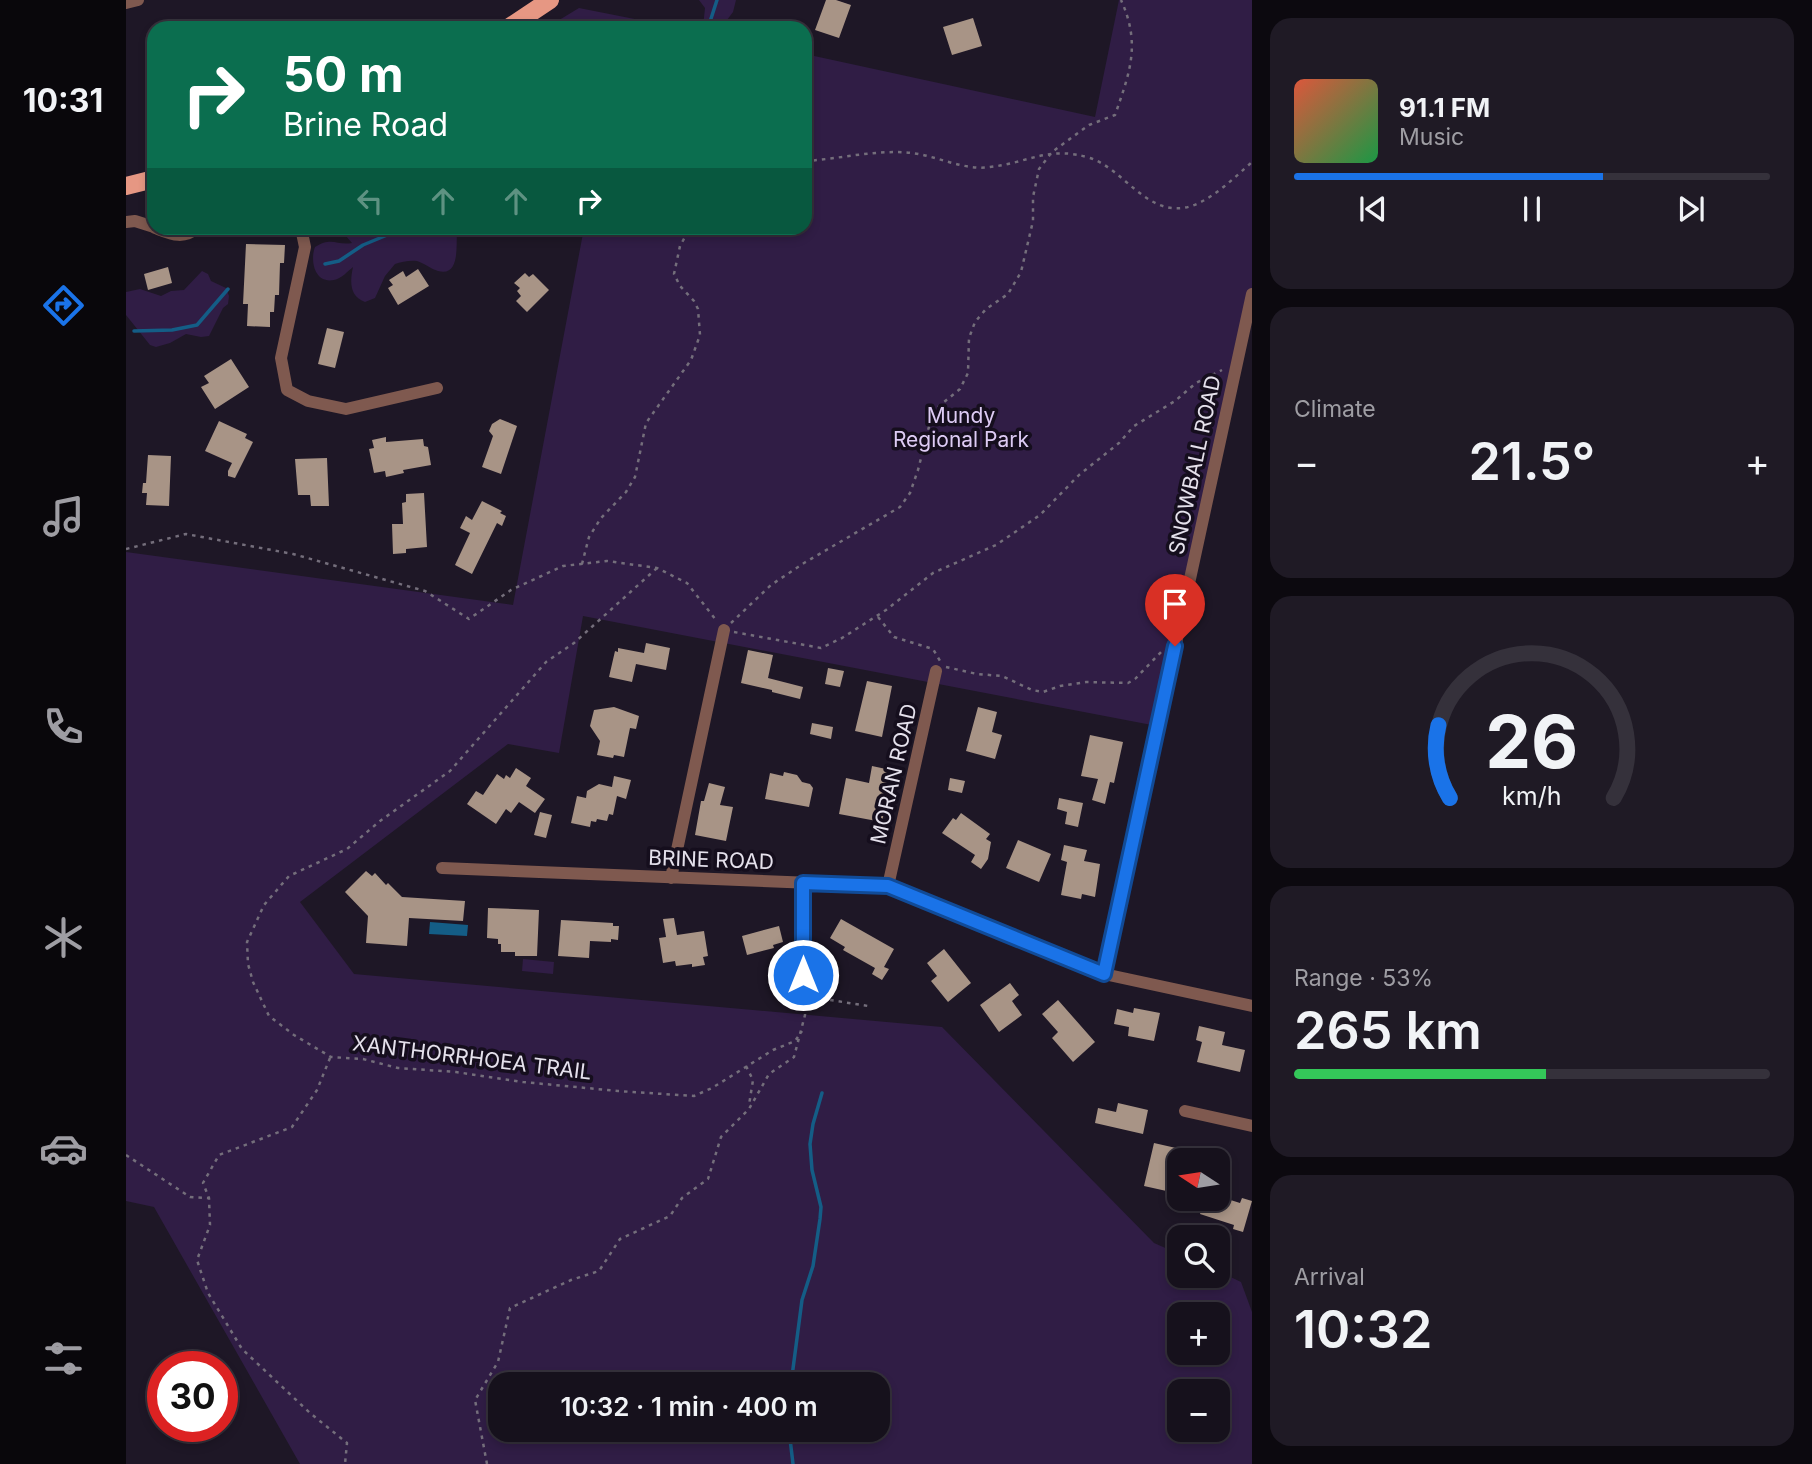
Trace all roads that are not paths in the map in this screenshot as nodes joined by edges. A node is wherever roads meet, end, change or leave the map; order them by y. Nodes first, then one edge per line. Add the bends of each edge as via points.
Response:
1 (138, 0) edge
2 (550, 0) edge
3 (126, 3) edge
4 (518, 21) edge
5 (147, 181) edge
6 (126, 186) edge
7 (126, 222) edge
8 (147, 225) edge
9 (302, 235) edge
10 (1252, 294) edge
11 (436, 388) dead end
12 (724, 630) road end
13 (936, 671) road end
14 (442, 868) dead end
15 (671, 878) junction
16 (803, 883) junction
17 (888, 886) junction
18 (1104, 974) junction
19 (803, 975) road end
20 (1252, 1006) edge
21 (1185, 1111) dead end
22 (1252, 1126) edge

1 - 3 street
2 - 4 main road
5 - 6 main road
7 - 8 street
9 - 11 street via 305,247 281,358 287,390 308,401 346,409
10 - 18 street, SNOWBALL ROAD
12 - 15 street
13 - 17 street, MORAN ROAD
14 - 15 street, BRINE ROAD
15 - 16 street, BRINE ROAD
16 - 17 street, BRINE ROAD
16 - 19 street
17 - 18 street, BRINE ROAD
18 - 20 street, BRINE ROAD
21 - 22 street

